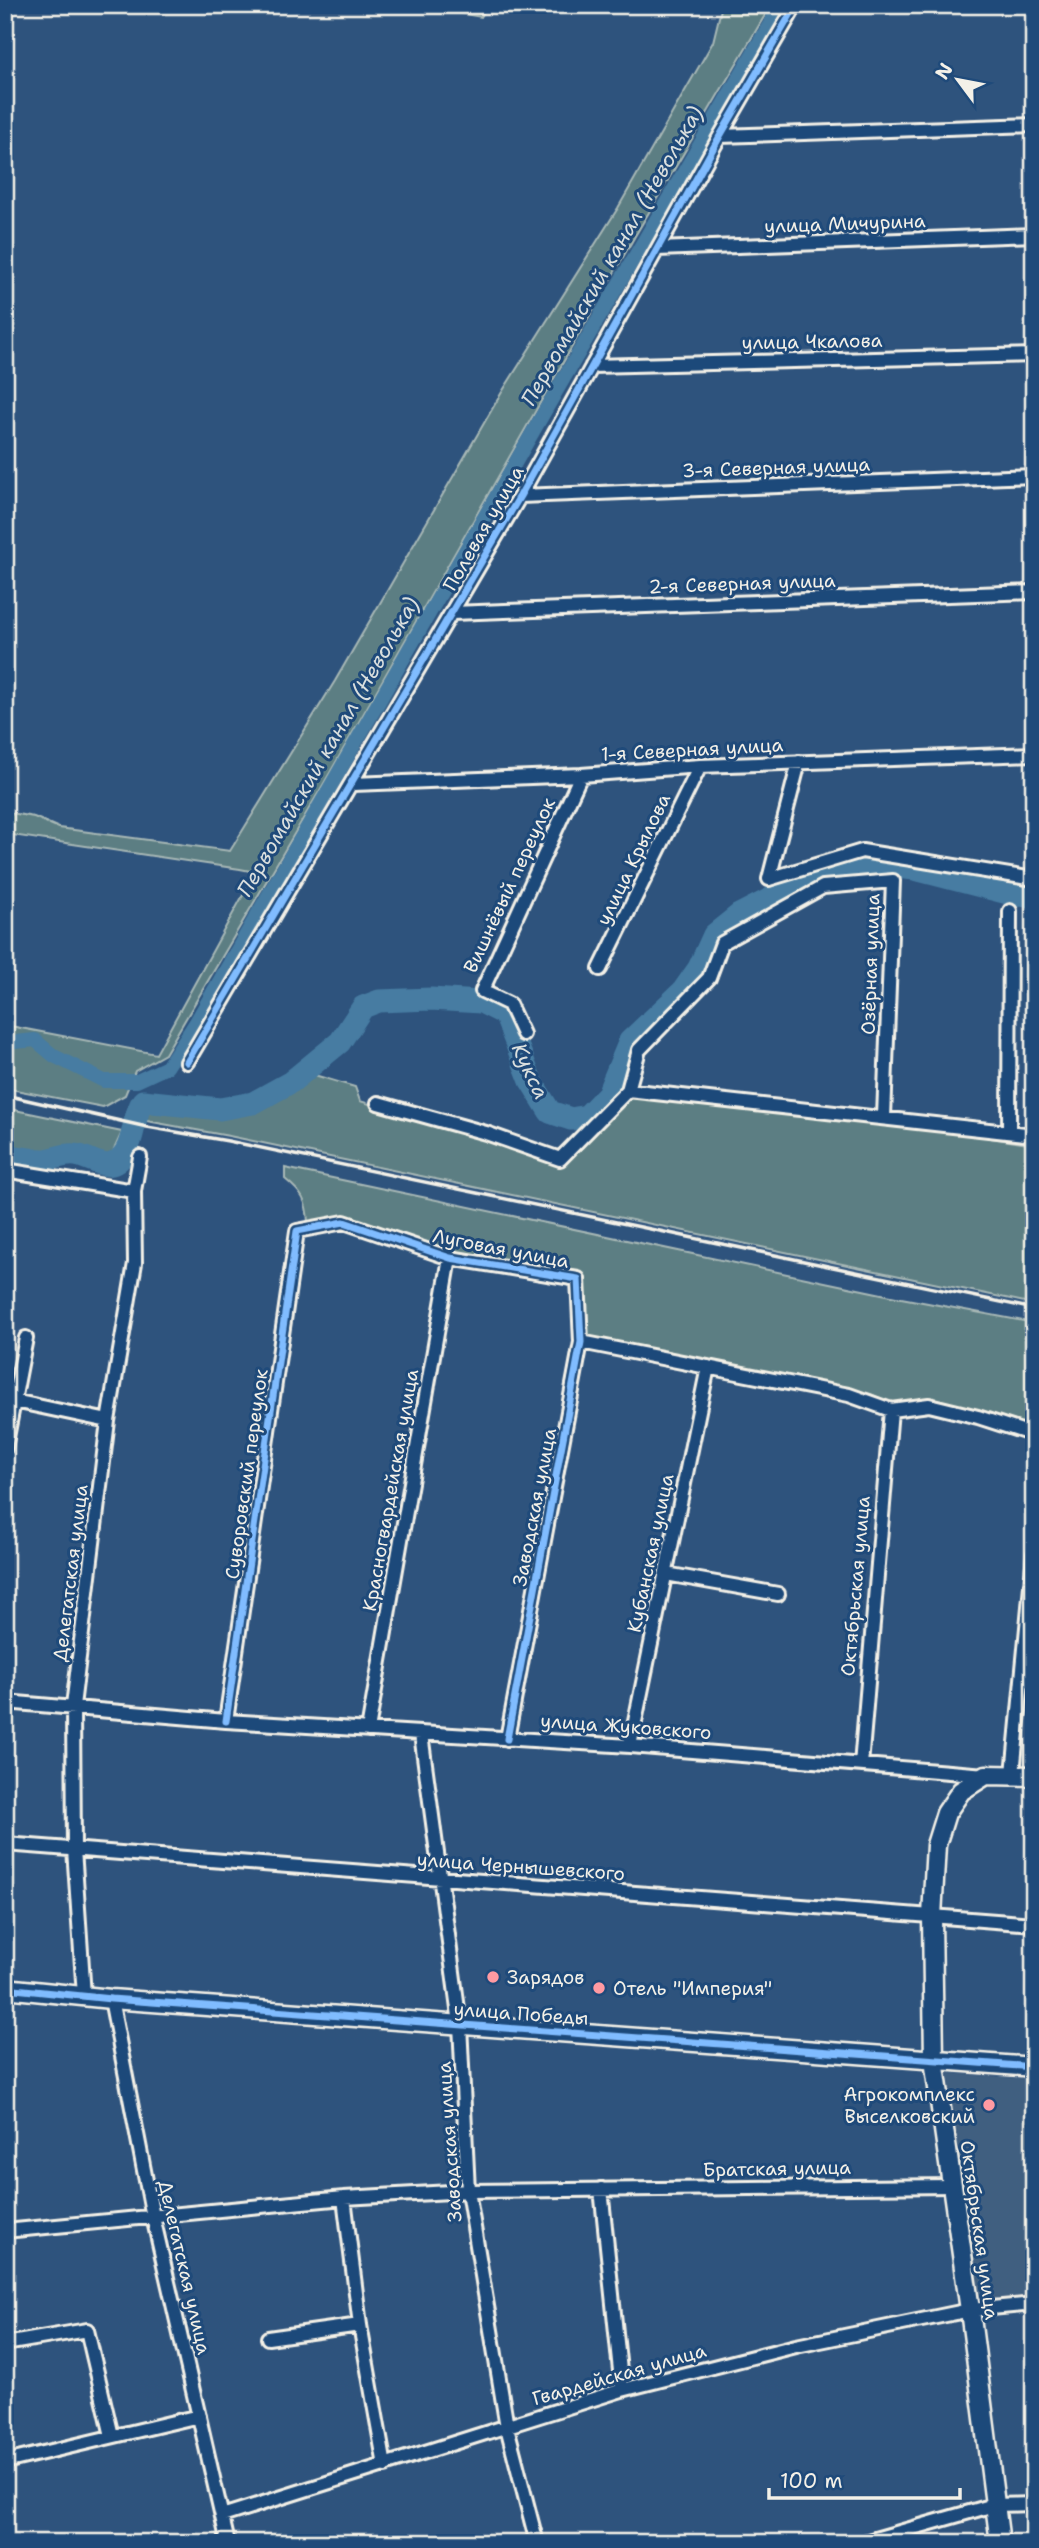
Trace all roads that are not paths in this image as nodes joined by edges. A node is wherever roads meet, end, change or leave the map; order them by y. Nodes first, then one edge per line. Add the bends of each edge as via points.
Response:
1 (796, 5) edge
2 (1034, 125) edge
3 (720, 136) junction
4 (1034, 235) edge
5 (657, 249) junction
6 (1034, 355) edge
7 (592, 366) junction
8 (1034, 476) edge
9 (520, 496) junction
10 (1034, 592) edge
11 (452, 613) junction
12 (1034, 754) edge
13 (799, 762) junction
14 (700, 766) junction
15 (581, 775) junction
16 (353, 784) junction
17 (1034, 879) edge
18 (1010, 911) dead end
19 (600, 969) dead end
20 (523, 1034) dead end
21 (187, 1062) dead end
22 (628, 1090) junction
23 (378, 1103) dead end
24 (884, 1117) junction
25 (1009, 1132) junction
26 (1034, 1135) edge
27 (140, 1157) dead end
28 (5, 1170) edge
29 (134, 1191) junction
30 (297, 1231) joint
31 (450, 1258) junction
32 (578, 1279) joint
33 (26, 1338) dead end
34 (581, 1342) junction
35 (708, 1367) junction
36 (14, 1401) junction
37 (891, 1410) junction
38 (108, 1421) junction
39 (1034, 1435) edge
40 (5, 1448) edge
41 (1034, 1554) edge
42 (666, 1574) junction
43 (778, 1594) dead end
44 (5, 1702) edge
45 (72, 1706) junction
46 (226, 1721) junction
47 (368, 1730) junction
48 (421, 1734) junction
49 (507, 1739) junction
50 (630, 1746) junction
51 (861, 1765) junction
52 (1013, 1774) junction
53 (986, 1775) junction
54 (1034, 1776) edge
55 (5, 1844) edge
56 (74, 1849) junction
57 (440, 1880) junction
58 (932, 1916) junction
59 (1034, 1924) edge
60 (5, 1989) edge
61 (84, 1996) junction
62 (111, 1999) junction
63 (460, 2024) junction
64 (934, 2060) junction
65 (1034, 2067) edge
66 (953, 2186) junction
67 (601, 2189) junction
68 (468, 2191) junction
69 (344, 2198) junction
70 (153, 2217) junction
71 (5, 2231) edge
72 (1034, 2304) edge
73 (970, 2310) junction
74 (360, 2325) junction
75 (268, 2338) dead end
76 (5, 2344) edge
77 (622, 2390) junction
78 (199, 2416) junction
79 (507, 2427) junction
80 (112, 2436) junction
81 (5, 2462) edge
82 (385, 2466) junction
83 (1034, 2504) edge
84 (994, 2505) junction
85 (222, 2516) junction
86 (228, 2543) edge
87 (537, 2543) edge
88 (861, 2543) edge
89 (1000, 2543) edge

1 - 3 street, Полевая улица
2 - 3 street
3 - 5 street, Полевая улица
4 - 5 street, улица Мичурина
5 - 7 street, Полевая улица
6 - 7 street, улица Чкалова
7 - 9 street, Полевая улица
8 - 9 street, 3-я Северная улица
9 - 11 street, Полевая улица
10 - 11 street, 2-я Северная улица
11 - 16 street, Полевая улица
12 - 13 street, 1-я Северная улица
13 - 14 street, 1-я Северная улица
13 - 17 street via 769,879 862,851
14 - 15 street, 1-я Северная улица
14 - 19 street, улица Крылова
15 - 16 street, 1-я Северная улица
15 - 20 street, Вишнёвый переулок via 482,991 509,1004
16 - 21 street, Полевая улица
18 - 25 street
22 - 23 street via 560,1159
22 - 24 street
22 - 24 street, Озёрная улица via 639,1050 709,978 722,943 824,887 893,881
24 - 25 street
25 - 26 street
27 - 29 street, Делегатская улица
28 - 29 street
29 - 38 street, Делегатская улица via 135,1263
30 - 31 street, Луговая улица via 344,1222
30 - 46 street, Суворовский переулок
31 - 32 street, Луговая улица
31 - 47 street, Красногвардейская улица
32 - 34 street, Заводская улица
33 - 36 street
34 - 35 street
34 - 49 street, Заводская улица
35 - 37 street via 849,1395
35 - 42 street, Кубанская улица
36 - 38 street
36 - 40 street
37 - 39 street via 929,1405
37 - 51 street, Октябрьская улица
38 - 45 street, Делегатская улица
41 - 52 street
42 - 43 street
42 - 50 street, Кубанская улица
44 - 45 street, улица Жуковского
45 - 46 street, улица Жуковского
45 - 56 street, Делегатская улица
46 - 47 street, улица Жуковского
47 - 48 street, улица Жуковского
48 - 49 street, улица Жуковского
48 - 57 street, Заводская улица
49 - 50 street, улица Жуковского
50 - 51 street, улица Жуковского
51 - 53 street, улица Жуковского
52 - 53 street, улица Жуковского
52 - 54 street, улица Жуковского
53 - 58 street, Октябрьская улица via 961,1791 946,1813 936,1845
55 - 56 street, улица Чернышевского
56 - 57 street, улица Чернышевского
56 - 61 street, Делегатская улица
57 - 58 street, улица Чернышевского
57 - 63 street, Заводская улица
58 - 59 street, улица Чернышевского
58 - 64 street, Октябрьская улица
60 - 61 street, улица Победы
61 - 62 street, улица Победы
62 - 63 street, улица Победы
62 - 70 street, Делегатская улица
63 - 64 street, улица Победы
63 - 68 street, Заводская улица
64 - 65 street, улица Победы
64 - 66 street, Октябрьская улица
66 - 67 street, Братская улица
66 - 73 street, Октябрьская улица
67 - 68 street, Братская улица
67 - 77 street
68 - 69 street, Братская улица
68 - 79 street, Заводская улица
69 - 70 street, Братская улица
69 - 74 street
70 - 71 street, Братская улица
70 - 78 street, Делегатская улица
72 - 73 street, Гвардейская улица
73 - 77 street, Гвардейская улица via 796,2346
73 - 84 street, Октябрьская улица
74 - 75 street
74 - 82 street
76 - 80 street via 87,2330
77 - 79 street, Гвардейская улица
78 - 80 street
78 - 85 street, Делегатская улица
79 - 82 street, Гвардейская улица
79 - 87 street, Заводская улица
80 - 81 street
82 - 85 street, Гвардейская улица
83 - 84 street
84 - 88 street
84 - 89 street, Октябрьская улица
85 - 86 street, Делегатская улица

